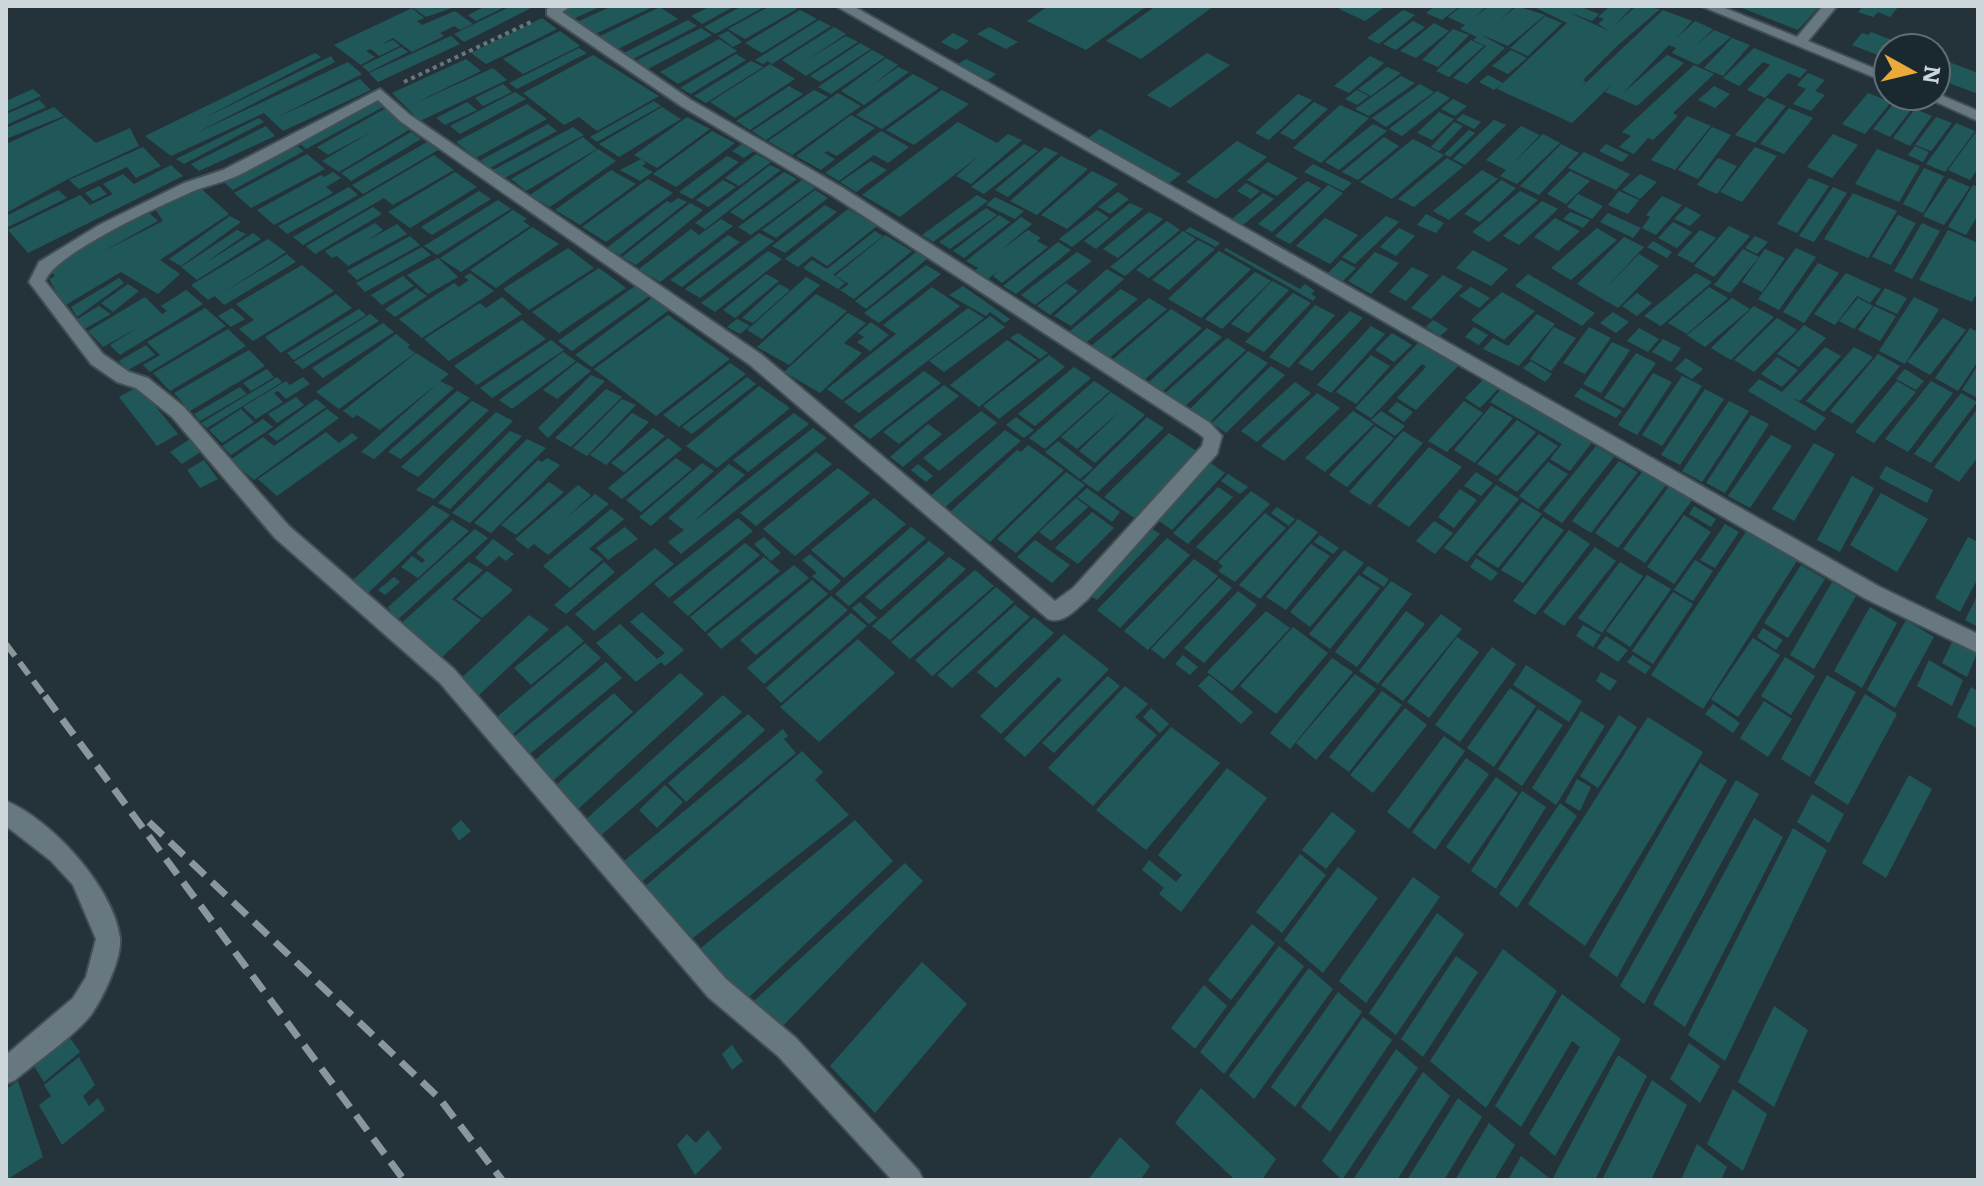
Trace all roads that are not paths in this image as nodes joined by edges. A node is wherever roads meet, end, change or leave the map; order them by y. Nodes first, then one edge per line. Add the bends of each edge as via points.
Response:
1 (843, 6) edge
2 (1708, 6) edge
3 (1830, 6) edge
4 (558, 9) edge
5 (1800, 42) junction
6 (1872, 72) edge
7 (1952, 105) edge
8 (1978, 116) edge
9 (1978, 644) edge
10 (6, 812) edge
11 (6, 1071) edge
12 (910, 1180) edge

1 - 9 street via 1873,593
2 - 5 street
3 - 5 street
4 - 12 street via 590,41 838,192 1204,428 1213,436 1211,449 1080,594 1055,613 756,360 405,118 380,93 54,259 37,282 97,359 142,383 178,412 282,532 447,676 717,988 787,1047
5 - 6 street
7 - 8 street
10 - 11 street via 81,877 108,939 97,982 82,1007

